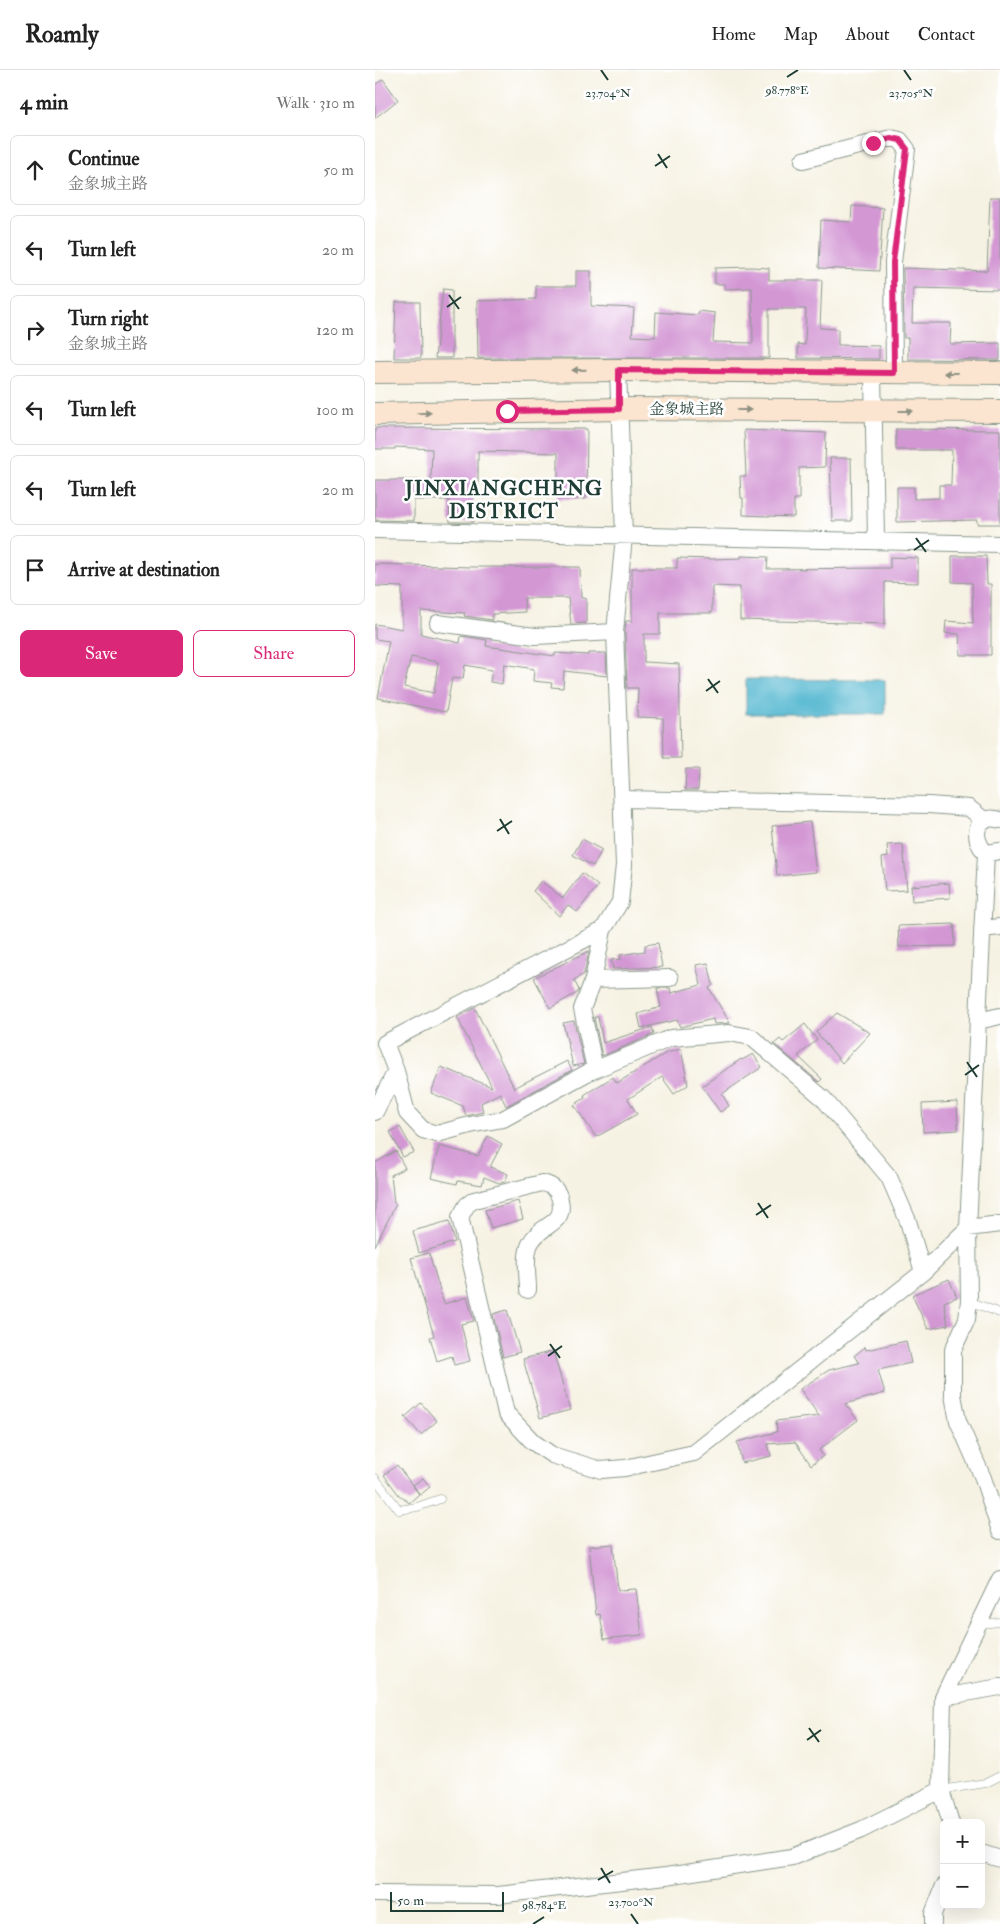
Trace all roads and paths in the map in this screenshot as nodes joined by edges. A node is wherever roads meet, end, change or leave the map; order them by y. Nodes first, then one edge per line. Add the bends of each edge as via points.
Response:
1 (803, 160) dead end
2 (619, 370) junction
3 (375, 372) edge
4 (883, 373) junction
5 (1000, 373) edge
6 (619, 409) junction
7 (875, 410) junction
8 (1000, 411) edge
9 (375, 414) edge
10 (375, 530) edge
11 (624, 536) junction
12 (876, 540) junction
13 (1000, 544) edge
14 (438, 623) dead end
15 (615, 632) junction
16 (622, 799) junction
17 (992, 820) edge
18 (993, 852) edge
19 (1000, 927) edge
20 (982, 929) junction
21 (603, 930) junction
22 (670, 978) dead end
23 (593, 980) junction
24 (1000, 1016) edge
25 (977, 1021) junction
26 (380, 1044) edge
27 (595, 1069) junction
28 (396, 1071) junction
29 (375, 1112) edge
30 (1000, 1224) edge
31 (968, 1228) junction
32 (923, 1272) junction
33 (528, 1290) dead end
34 (969, 1300) junction
35 (1000, 1313) edge
36 (375, 1478) edge
37 (440, 1499) dead end
38 (999, 1528) edge
39 (1000, 1579) edge
40 (1000, 1622) edge
41 (979, 1624) junction
42 (1000, 1687) edge
43 (943, 1697) junction
44 (1000, 1776) edge
45 (941, 1790) junction
46 (950, 1819) edge
47 (985, 1854) edge
48 (1000, 1859) edge
49 (375, 1894) edge
50 (940, 1896) edge
51 (933, 1924) edge

1 - 4 street via 891,138 900,140 907,149
2 -> 3 main road
2 - 4 main road
2 - 6 street
5 -> 4 main road
4 - 7 street
6 -> 7 main road, 金象城主路
9 -> 6 main road, 金象城主路
6 - 11 street
7 -> 8 main road, 金象城主路
7 - 12 street
10 - 11 street
11 - 12 street
11 - 15 street
12 - 13 street
14 - 15 street via 535,636
15 - 16 street
16 - 17 street via 929,805 969,808
16 - 21 street via 624,865 620,902
17 - 18 street via 980,824 976,836 980,847
18 - 20 street
19 - 20 street
20 - 25 street
21 - 23 street
21 - 26 street
22 - 23 street
23 - 27 street via 582,1009
24 - 25 street
25 - 31 street
26 - 28 street
27 - 28 street via 503,1119 437,1134 423,1130 407,1113
27 - 32 street via 671,1038 729,1033 751,1037 823,1098 889,1177 908,1221
28 - 29 street
30 - 31 street
31 - 32 street
31 - 34 street
32 - 33 street via 693,1453 601,1470 552,1455 533,1442 506,1412 460,1217 474,1200 542,1183 552,1185 559,1194 563,1211 531,1242 527,1253
34 - 35 lane
34 - 38 street via 967,1319 953,1350 953,1395 958,1421 983,1478
36 - 37 lane via 399,1510
39 - 41 street
40 - 41 lane
41 - 43 street
42 - 43 street
43 - 45 street
44 - 45 lane via 986,1783
45 - 46 street
45 - 49 street via 861,1830 792,1857 666,1876 498,1895
47 - 48 street
50 - 51 street

